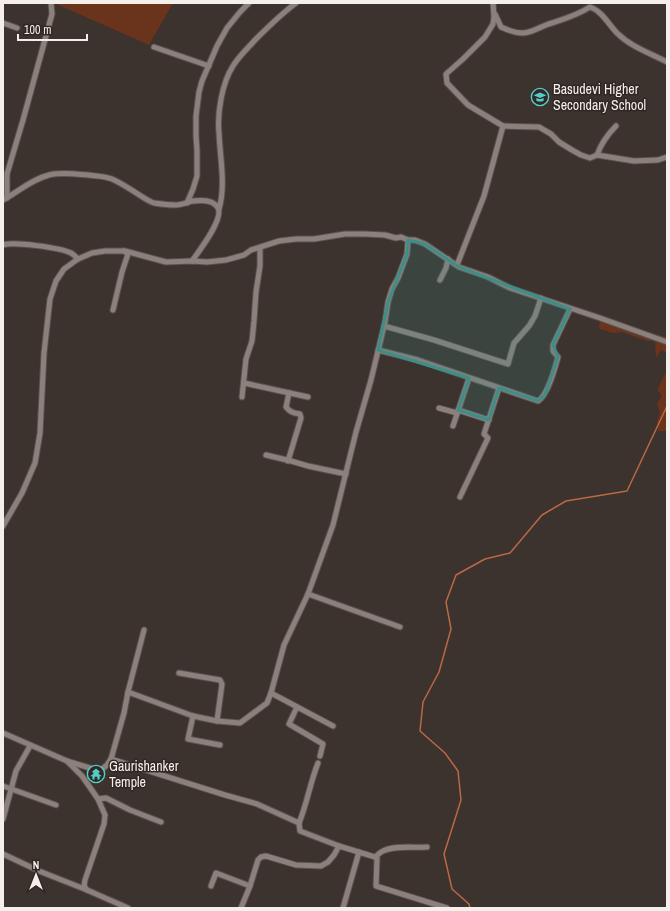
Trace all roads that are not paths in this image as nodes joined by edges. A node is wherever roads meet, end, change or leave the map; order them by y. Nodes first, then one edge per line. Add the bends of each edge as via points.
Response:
1 (51, 3) edge
2 (249, 3) edge
3 (296, 3) edge
4 (493, 3) edge
5 (494, 12) junction
6 (3, 24) edge
7 (17, 28) dead end
8 (154, 47) dead end
9 (667, 62) edge
10 (209, 66) junction
11 (504, 126) junction
12 (616, 126) dead end
13 (597, 155) junction
14 (667, 157) edge
15 (5, 199) edge
16 (187, 203) junction
17 (219, 209) junction
18 (408, 240) junction
19 (3, 245) edge
20 (260, 248) junction
21 (124, 251) junction
22 (78, 259) junction
23 (448, 259) junction
24 (192, 261) junction
25 (457, 266) junction
26 (440, 280) dead end
27 (541, 298) junction
28 (570, 309) junction
29 (113, 310) dead end
30 (384, 326) junction
31 (667, 342) edge
32 (378, 350) junction
33 (469, 378) junction
34 (244, 383) junction
35 (499, 388) junction
36 (289, 393) junction
37 (242, 397) dead end
38 (308, 397) dead end
39 (439, 408) dead end
40 (457, 412) junction
41 (489, 420) junction
42 (452, 426) dead end
43 (266, 455) dead end
44 (288, 461) junction
45 (346, 474) junction
46 (460, 498) dead end
47 (3, 526) edge
48 (308, 594) junction
49 (400, 627) dead end
50 (144, 630) dead end
51 (179, 673) dead end
52 (128, 692) junction
53 (271, 693) junction
54 (297, 707) junction
55 (193, 716) junction
56 (217, 721) junction
57 (333, 726) dead end
58 (3, 734) edge
59 (220, 745) dead end
60 (30, 746) junction
61 (320, 756) dead end
62 (112, 759) junction
63 (67, 761) junction
64 (318, 763) dead end
65 (3, 786) edge
66 (11, 789) junction
67 (98, 799) junction
68 (56, 805) dead end
69 (3, 819) edge
70 (161, 822) dead end
71 (299, 823) junction
72 (339, 846) junction
73 (427, 847) dead end
74 (359, 852) junction
75 (3, 854) edge
76 (375, 857) junction
77 (211, 886) dead end
78 (250, 886) junction
79 (87, 890) junction
80 (128, 908) edge
81 (241, 908) edge
82 (343, 908) edge
83 (447, 908) edge

1 - 15 street via 52,14 6,174
2 - 10 street via 227,28
3 - 17 street via 267,27 242,54 225,86 220,104 218,132 222,164
4 - 5 street
5 - 9 street via 501,27 521,33 531,32 574,16 590,7 626,41
5 - 11 street via 493,24 485,37 446,74 447,83 468,105
6 - 7 street
8 - 10 street
10 - 16 street via 201,87 196,116 196,176
11 - 13 street via 539,127 581,156 590,158
11 - 25 street via 484,196
12 - 13 street
13 - 14 street via 634,161
15 - 16 street via 48,175 70,173 110,178 146,200 175,205
16 - 17 street via 208,202
17 - 24 street via 209,238
18 - 20 street via 385,235 345,234 279,241
18 - 23 street via 425,244
18 - 30 street via 407,254 392,289
19 - 22 street via 12,243 61,249 72,253
20 - 24 street via 226,260
20 - 34 street via 252,341 246,359
21 - 22 street via 92,253
21 - 24 street via 166,262
21 - 29 street via 128,254
22 - 47 street via 64,269 56,281 50,299 40,433 35,464 22,494
23 - 25 street
23 - 26 street
25 - 27 street
27 - 28 street
27 - 30 street via 529,326 514,343 508,364
28 - 31 street
28 - 35 street via 553,345 553,351 558,357 545,395 538,401
30 - 32 street
32 - 33 street via 418,360
32 - 45 street
33 - 35 street
33 - 40 street
34 - 36 street
34 - 37 street
35 - 41 street
36 - 38 street
36 - 44 street via 286,406 290,412 300,414 301,418
39 - 40 street
40 - 41 street
40 - 42 street
41 - 46 street via 484,434 488,438
43 - 44 street
44 - 45 street
45 - 48 street via 333,525
48 - 49 street
48 - 53 street via 284,645
50 - 52 street
51 - 56 street via 220,680 222,684
52 - 55 street
52 - 62 street
53 - 54 street
53 - 56 street via 267,703 240,723
54 - 57 street
54 - 61 street via 288,724 323,744
55 - 56 street
55 - 59 street via 188,739
58 - 60 street
60 - 63 street
60 - 66 street via 16,771
62 - 63 street via 101,770
62 - 71 street via 257,804
63 - 67 street via 82,776
64 - 71 street
65 - 66 street
66 - 68 street
66 - 69 street
67 - 70 street via 106,798
67 - 79 street via 105,815 104,824 85,880 84,886
71 - 72 street via 300,831
72 - 74 street
72 - 78 street via 328,862 321,866 296,865 266,856 261,857
73 - 76 street via 396,847
74 - 76 street
74 - 82 street
75 - 79 street
76 - 83 street via 376,886
77 - 78 street via 216,873
78 - 81 street
79 - 80 street

